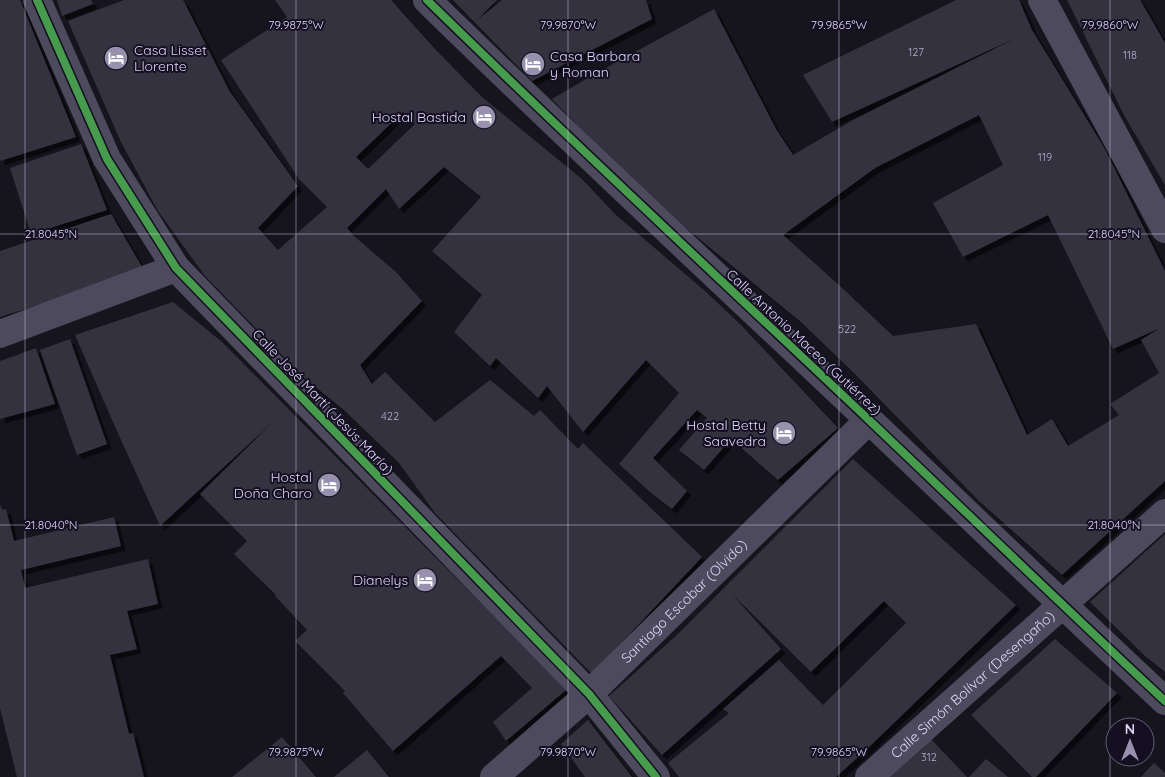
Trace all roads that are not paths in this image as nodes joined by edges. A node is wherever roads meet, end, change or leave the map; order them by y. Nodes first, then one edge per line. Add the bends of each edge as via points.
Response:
1 (37, 0) edge
2 (427, 0) edge
3 (1042, 0) edge
4 (1165, 230) edge
5 (176, 268) junction
6 (0, 334) edge
7 (869, 420) junction
8 (1165, 513) edge
9 (1061, 605) junction
10 (589, 694) junction
11 (1165, 701) edge
12 (494, 777) edge
13 (656, 777) edge
14 (869, 777) edge

1 - 5 street, Calle José Martí (Jesús María) via 107,159
2 - 7 street, Calle Antonio Maceo (Gutiérrez)
3 - 4 street
5 - 6 street
5 - 10 street, Calle José Martí (Jesús María)
7 - 9 street, Calle Antonio Maceo (Gutiérrez)
7 - 10 street, Santiago Escobar (Olvido)
8 - 9 street, Calle Simón Bolívar (Desengaño)
9 - 11 street, Calle Antonio Maceo (Gutiérrez)
9 - 14 street, Calle Simón Bolívar (Desengaño)
10 - 12 street, Santiago Escobar (Olvido)
10 - 13 street, Calle José Martí (Jesús María)

